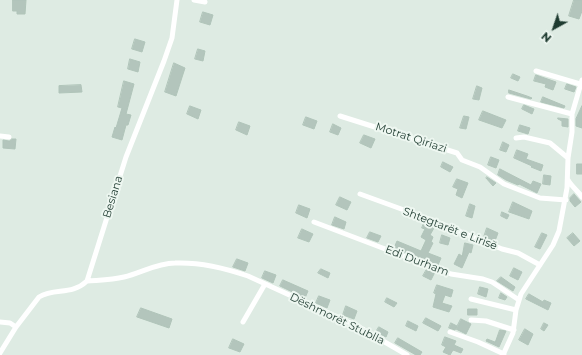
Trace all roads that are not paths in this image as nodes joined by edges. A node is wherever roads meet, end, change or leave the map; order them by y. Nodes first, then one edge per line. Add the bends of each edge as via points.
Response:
1 (177, 0) edge
2 (194, 0) edge
3 (205, 2) dead end
4 (536, 71) dead end
5 (581, 82) edge
6 (508, 97) dead end
7 (572, 114) junction
8 (340, 116) dead end
9 (0, 136) edge
10 (9, 137) dead end
11 (516, 138) dead end
12 (568, 158) junction
13 (568, 180) junction
14 (360, 194) dead end
15 (582, 197) edge
16 (566, 200) junction
17 (314, 222) dead end
18 (540, 265) junction
19 (87, 281) junction
20 (265, 284) junction
21 (471, 300) dead end
22 (519, 300) junction
23 (516, 310) junction
24 (471, 320) dead end
25 (0, 322) edge
26 (243, 322) dead end
27 (16, 326) junction
28 (514, 330) junction
29 (450, 332) dead end
30 (0, 353) edge
31 (503, 354) edge
32 (407, 355) edge

1 - 19 street, Besiana via 172,38 126,157
2 - 3 street
4 - 5 street
5 - 7 street
6 - 7 street
7 - 12 street
8 - 16 street, Motrat Qiriazi via 457,153 462,160 480,167 501,183 536,197
9 - 10 street
11 - 12 street via 524,137 550,143
12 - 13 street
13 - 15 street
13 - 16 street
14 - 18 street, Shtegtarët e Lirisë via 518,253
16 - 18 street via 559,231
17 - 22 street, Edi Durham via 451,274 492,282
18 - 22 street
19 - 20 street, Dëshmorët Stublla via 124,277 175,263 231,270
19 - 27 street via 76,289 39,297
20 - 26 street
20 - 32 street, Dëshmorët Stublla via 359,327
21 - 23 street
22 - 23 street
23 - 28 street
24 - 28 street via 486,321
25 - 27 street
27 - 30 street
28 - 31 street
29 - 31 street

